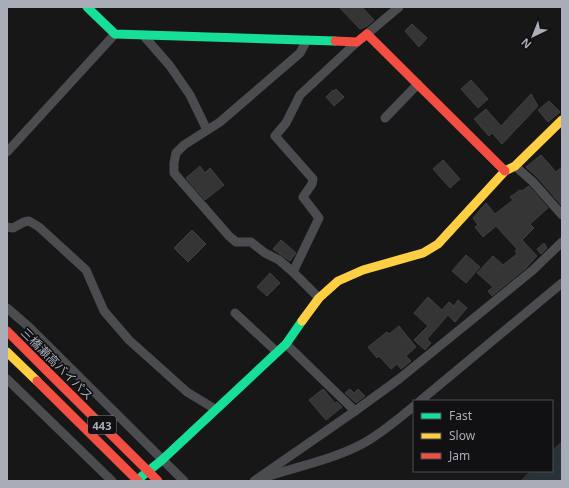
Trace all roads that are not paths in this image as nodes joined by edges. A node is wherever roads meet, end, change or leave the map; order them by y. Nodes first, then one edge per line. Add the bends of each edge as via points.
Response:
1 (87, 7) edge
2 (400, 7) edge
3 (115, 34) junction
4 (367, 34) junction
5 (144, 35) junction
6 (307, 40) junction
7 (356, 42) junction
8 (418, 84) junction
9 (385, 118) dead end
10 (562, 120) edge
11 (207, 130) junction
12 (7, 152) edge
13 (515, 166) junction
14 (505, 171) junction
15 (562, 215) edge
16 (7, 227) edge
17 (562, 242) edge
18 (293, 272) junction
19 (562, 283) edge
20 (319, 298) junction
21 (7, 308) edge
22 (236, 313) dead end
23 (7, 331) edge
24 (286, 344) junction
25 (7, 352) edge
26 (277, 352) junction
27 (7, 380) edge
28 (421, 400) edge
29 (413, 407) edge
30 (215, 409) junction
31 (355, 411) junction
32 (162, 460) junction
33 (112, 481) edge
34 (137, 481) edge
35 (158, 481) edge
36 (184, 481) edge
37 (255, 481) edge

1 - 3 main road
2 - 4 street
3 - 5 main road
3 - 12 street
4 - 7 main road
4 - 8 main road
5 - 6 main road
5 - 11 street via 190,95
6 - 7 main road
6 - 11 street via 300,53 220,122
7 - 18 street via 300,95 286,122 275,136 313,180 303,197 319,218
8 - 9 street
8 - 14 main road
10 - 13 main road
11 - 18 street via 176,153 174,173 236,242 251,242
13 - 14 main road
13 - 15 street
14 - 20 main road via 438,244 423,253 363,270 338,281
16 - 30 street via 13,228 29,221 39,227 86,270 104,311 129,340 188,392
17 - 31 street via 533,270 399,379
18 - 20 street
19 - 28 street
20 - 24 main road
21 - 32 street
22 - 26 street
23 - 35 main road, 三橋瀬高バイパス / 443, bridge
24 - 26 main road
24 - 31 street
25 - 34 main road, 443, bridge
26 - 30 main road
27 - 33 street
29 - 37 street via 362,444
30 - 32 main road
31 - 37 street
32 - 34 main road
32 - 36 street

